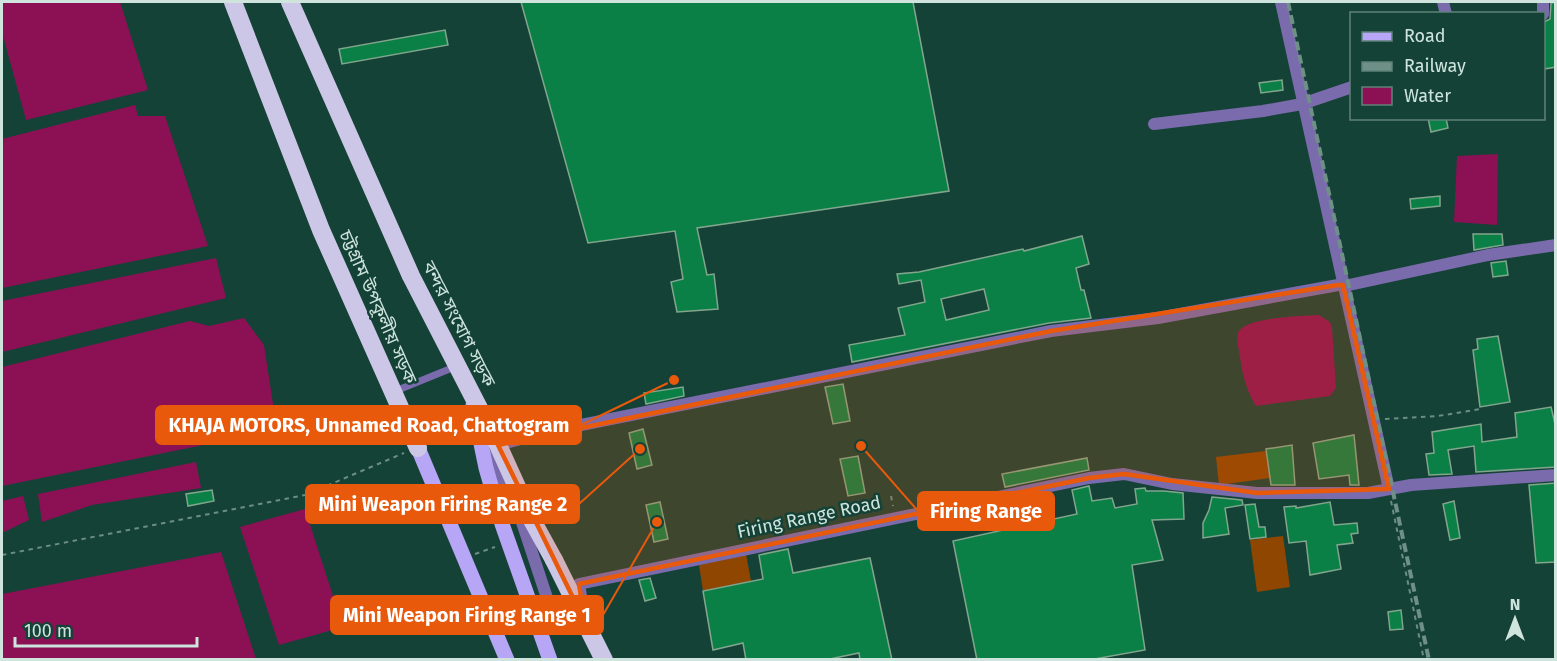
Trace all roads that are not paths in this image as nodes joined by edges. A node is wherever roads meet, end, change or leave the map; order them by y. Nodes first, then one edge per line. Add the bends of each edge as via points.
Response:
1 (233, 2) edge
2 (290, 2) edge
3 (1281, 2) edge
4 (1350, 88) edge
5 (1302, 104) junction
6 (1154, 124) dead end
7 (1556, 245) edge
8 (1342, 285) junction
9 (457, 366) junction
10 (393, 392) junction
11 (418, 448) joint
12 (490, 448) junction
13 (1556, 475) edge
14 (507, 482) junction
15 (1389, 489) junction
16 (495, 497) junction
17 (507, 660) edge
18 (550, 660) edge
19 (604, 660) edge

1 - 10 highway, চট্টগ্রাম উপকূলীয় সড়ক via 321,230
2 - 9 highway, বন্দর সংযোগ সড়ক via 411,276
3 - 5 street
4 - 5 street
5 - 6 street
5 - 8 street
7 - 8 street
8 - 12 street via 1158,318 1051,331 551,431
8 - 15 street
9 - 10 lane
9 - 12 highway, বন্দর সংযোগ সড়ক
10 - 11 highway, চট্টগ্রাম উপকূলীয় সড়ক
11 - 17 main road, চট্টগ্রাম উপকূলীয় সড়ক
12 - 14 street
12 - 16 main road
12 - 19 highway, বন্দর সংযোগ সড়ক, bridge via 554,560
13 - 15 street, Firing Range Road
14 - 15 street, Firing Range Road via 552,613 569,629 582,626 589,619 579,584 1049,486 1124,474 1172,484 1257,493 1368,493
14 - 16 street via 498,484
16 - 18 main road

